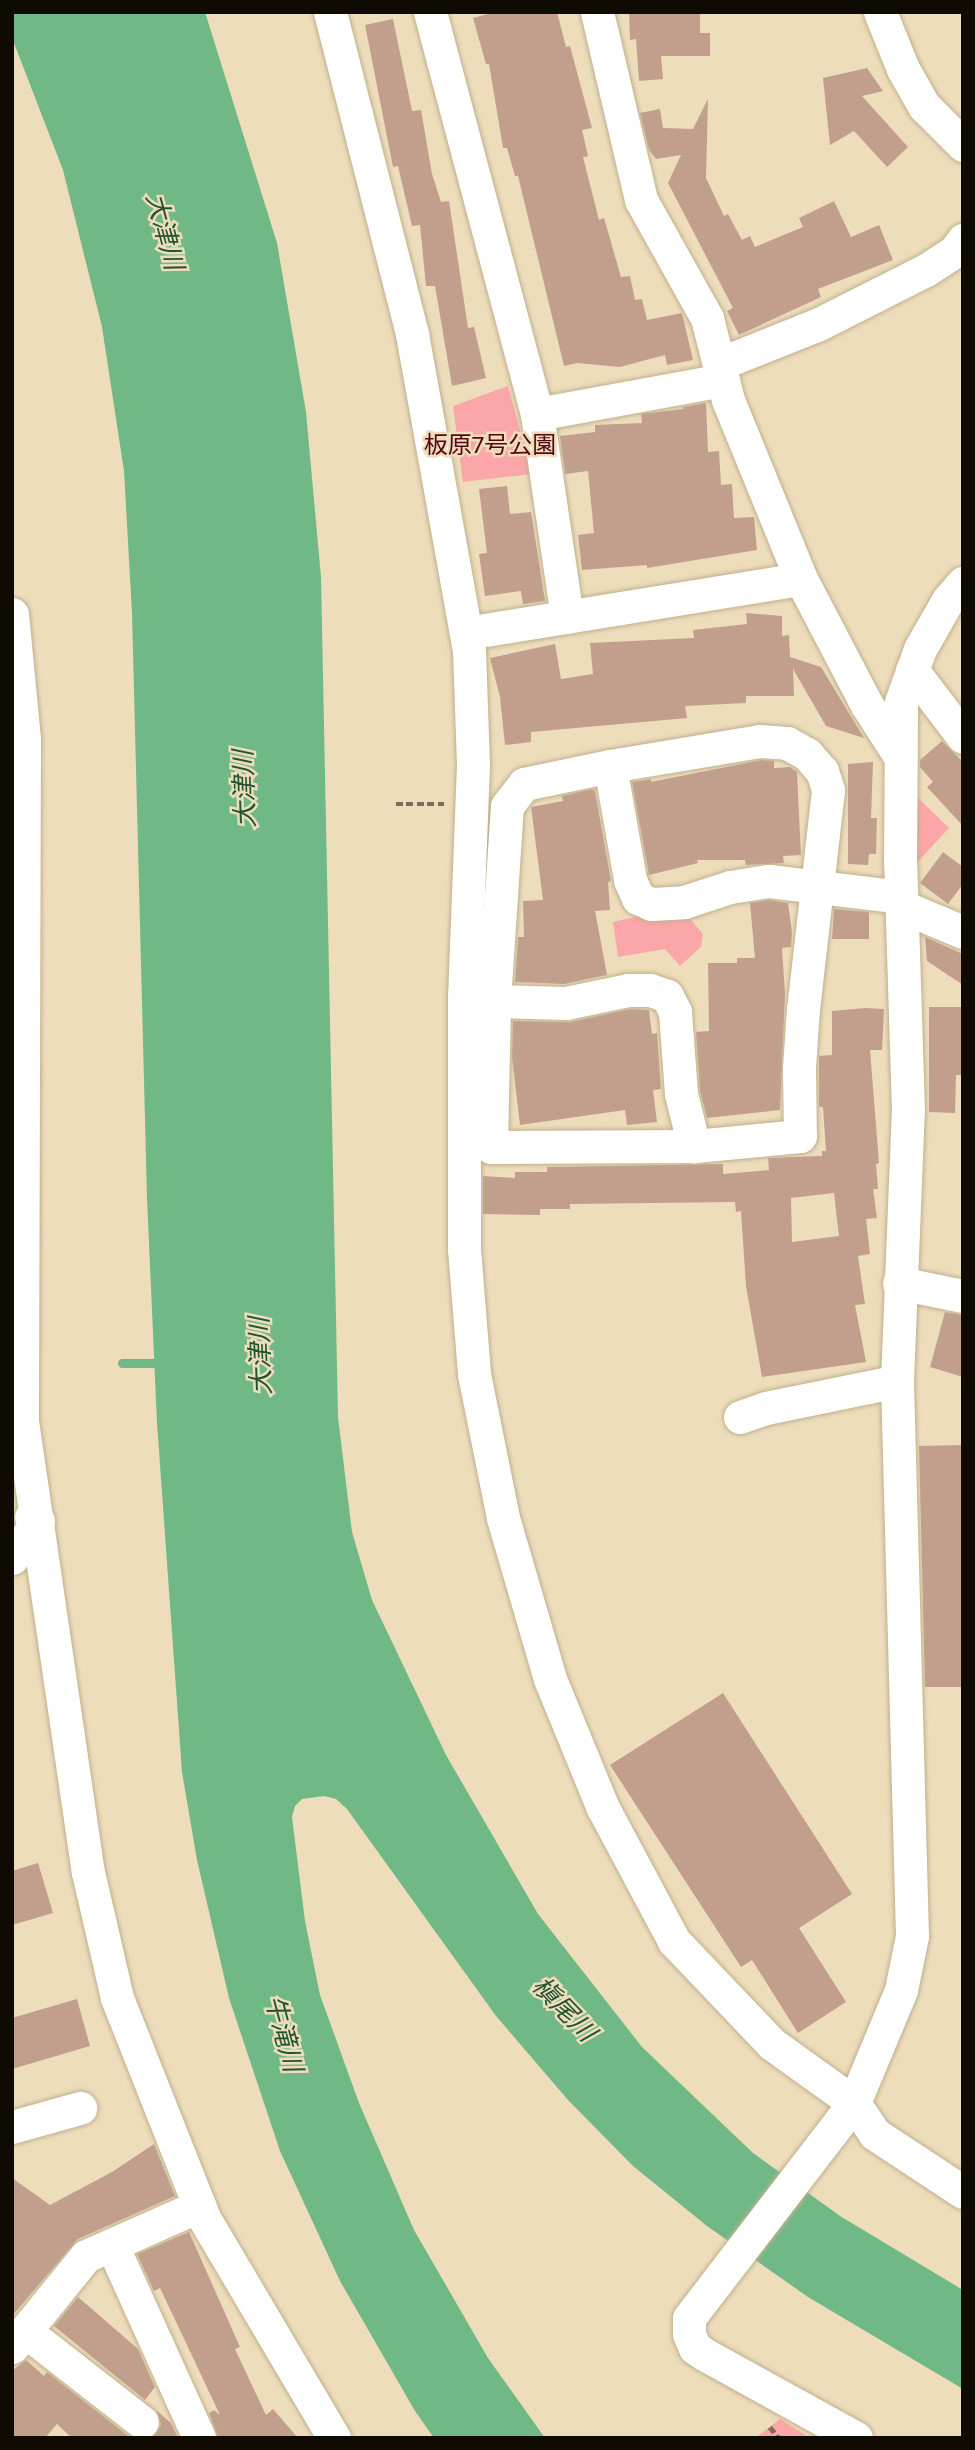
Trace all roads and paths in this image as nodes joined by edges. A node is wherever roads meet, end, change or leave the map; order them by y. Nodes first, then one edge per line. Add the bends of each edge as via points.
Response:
1 (330, 12) edge
2 (430, 12) edge
3 (597, 12) edge
4 (880, 12) edge
5 (963, 145) edge
6 (963, 240) edge
7 (721, 372) junction
8 (537, 414) junction
9 (801, 579) junction
10 (963, 583) edge
11 (12, 614) edge
12 (567, 617) junction
13 (485, 630) dead end
14 (912, 670) junction
15 (963, 737) edge
16 (899, 755) junction
17 (610, 766) junction
18 (471, 803) junction
19 (396, 804) dead end
20 (817, 886) junction
21 (901, 901) junction
22 (963, 932) edge
23 (494, 1001) junction
24 (694, 1146) junction
25 (17, 1184) edge
26 (899, 1283) junction
27 (963, 1296) edge
28 (897, 1381) junction
29 (740, 1417) dead end
30 (25, 1512) edge
31 (12, 1558) edge
32 (80, 2109) dead end
33 (847, 2112) junction
34 (12, 2127) edge
35 (963, 2192) edge
36 (199, 2206) junction
37 (112, 2245) junction
38 (19, 2339) edge
39 (176, 2387) junction
40 (770, 2427) dead end
41 (135, 2430) edge
42 (200, 2438) edge
43 (334, 2438) edge
44 (779, 2438) edge
45 (856, 2438) edge

1 - 18 street via 412,334 469,650
2 - 8 street
3 - 7 street via 641,200 706,318
4 - 5 street via 903,69 925,106
6 - 7 street via 955,251 926,270
7 - 8 street
7 - 9 street
8 - 12 street
9 - 12 street
9 - 16 street via 867,705
10 - 14 street via 937,620
11 - 25 street via 24,739
12 - 13 street
14 - 15 street
14 - 16 street via 901,702
16 - 21 street
17 - 20 street via 630,880 638,898 651,904 684,902 730,887 769,881
17 - 20 street via 760,741 787,743 807,754 822,771 828,790
17 - 23 street via 524,785 507,806
18 - 19 path
18 - 33 street via 464,995 464,1249 474,1374 503,1518 550,1679 603,1808 674,1941 772,2044
20 - 21 street
20 - 24 street via 799,1068 800,1136
21 - 22 street
21 - 26 street via 908,1111
23 - 24 street via 566,1003 628,990 667,996 675,1012 681,1094
23 - 24 street via 491,1147
25 - 30 street
26 - 27 street
26 - 28 street
28 - 29 street
28 - 33 street via 912,1936 901,1990
30 - 31 street
30 - 36 street via 88,1872 117,1998
32 - 34 street
33 - 35 street
33 - 45 street via 689,2318 689,2334 695,2348 704,2354
36 - 37 street
36 - 43 street
37 - 38 street via 86,2256
37 - 39 street
38 - 41 street
39 - 41 street
39 - 42 street
40 - 44 path

